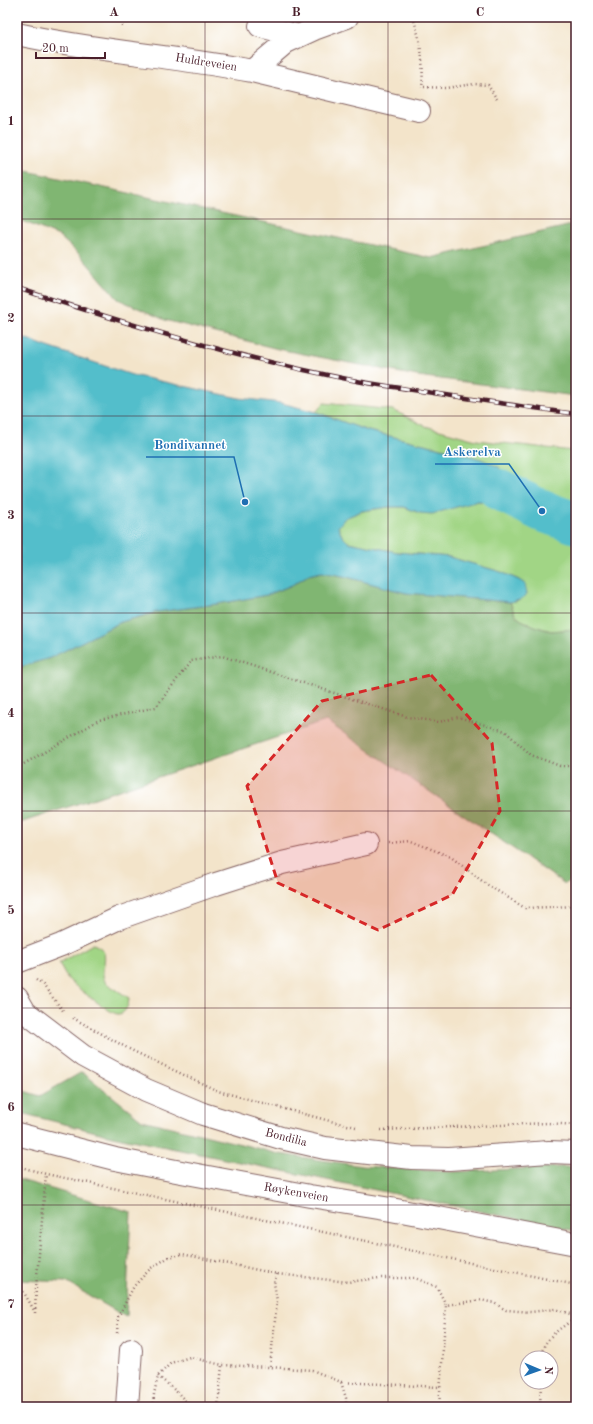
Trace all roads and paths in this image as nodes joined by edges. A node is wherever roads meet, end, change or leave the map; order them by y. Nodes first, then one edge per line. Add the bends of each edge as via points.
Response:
1 (347, 17) edge
2 (413, 17) edge
3 (260, 26) dead end
4 (17, 34) edge
5 (299, 36) junction
6 (252, 71) junction
7 (422, 87) junction
8 (498, 101) dead end
9 (419, 111) joint
10 (576, 766) edge
11 (17, 768) edge
12 (366, 844) joint
13 (576, 906) edge
14 (24, 968) edge
15 (20, 1008) edge
16 (66, 1014) dead end
17 (72, 1017) dead end
18 (576, 1125) edge
19 (358, 1127) dead end
20 (379, 1130) dead end
21 (17, 1134) edge
22 (576, 1153) edge
23 (17, 1166) edge
24 (46, 1174) junction
25 (576, 1244) edge
26 (277, 1274) junction
27 (576, 1285) edge
28 (17, 1287) edge
29 (446, 1305) junction
30 (576, 1317) edge
31 (124, 1345) joint
32 (542, 1350) edge
33 (222, 1365) junction
34 (270, 1367) junction
35 (158, 1376) junction
36 (341, 1382) junction
37 (440, 1387) junction
38 (541, 1390) edge
39 (127, 1407) edge
40 (153, 1407) edge
41 (191, 1407) edge
42 (218, 1407) edge
43 (346, 1407) edge
44 (439, 1407) edge
45 (540, 1407) edge

1 - 5 street, Huldreveien
2 - 7 path via 420,38 424,71
3 - 5 street
4 - 6 street, Huldreveien via 58,43 213,63
5 - 6 street, Huldreveien via 286,42
6 - 9 street, Huldreveien
7 - 8 path via 488,85
7 - 9 path
10 - 11 path via 560,766 532,755 505,731 458,717 439,722 407,717 222,656 190,661 156,708 99,720
12 - 13 path via 411,841 451,857 486,884 525,908
12 - 14 street via 282,863 118,918 61,945
14 - 16 path via 43,985
15 - 22 street, Bondilia via 83,1056 146,1090 203,1114 281,1138 325,1148 412,1158 449,1159 548,1152
17 - 19 path via 131,1050 218,1091
18 - 20 path via 548,1123
21 - 25 street, Røykenveien via 115,1159
23 - 24 path
24 - 27 path
24 - 28 path via 35,1313 22,1288
26 - 29 path via 348,1282 380,1278 415,1278 437,1287
26 - 31 path via 182,1254 169,1257 151,1268 134,1286 118,1317
26 - 34 path via 274,1283 277,1301
29 - 30 path via 481,1300 494,1303 506,1310 531,1312 555,1309
29 - 37 path
30 - 32 path via 554,1334
31 - 39 street
33 - 34 path
33 - 35 path via 190,1357 171,1363
33 - 42 path
34 - 36 path via 312,1370
35 - 40 path
35 - 41 path
36 - 37 path
36 - 43 path
37 - 44 path
38 - 45 path

